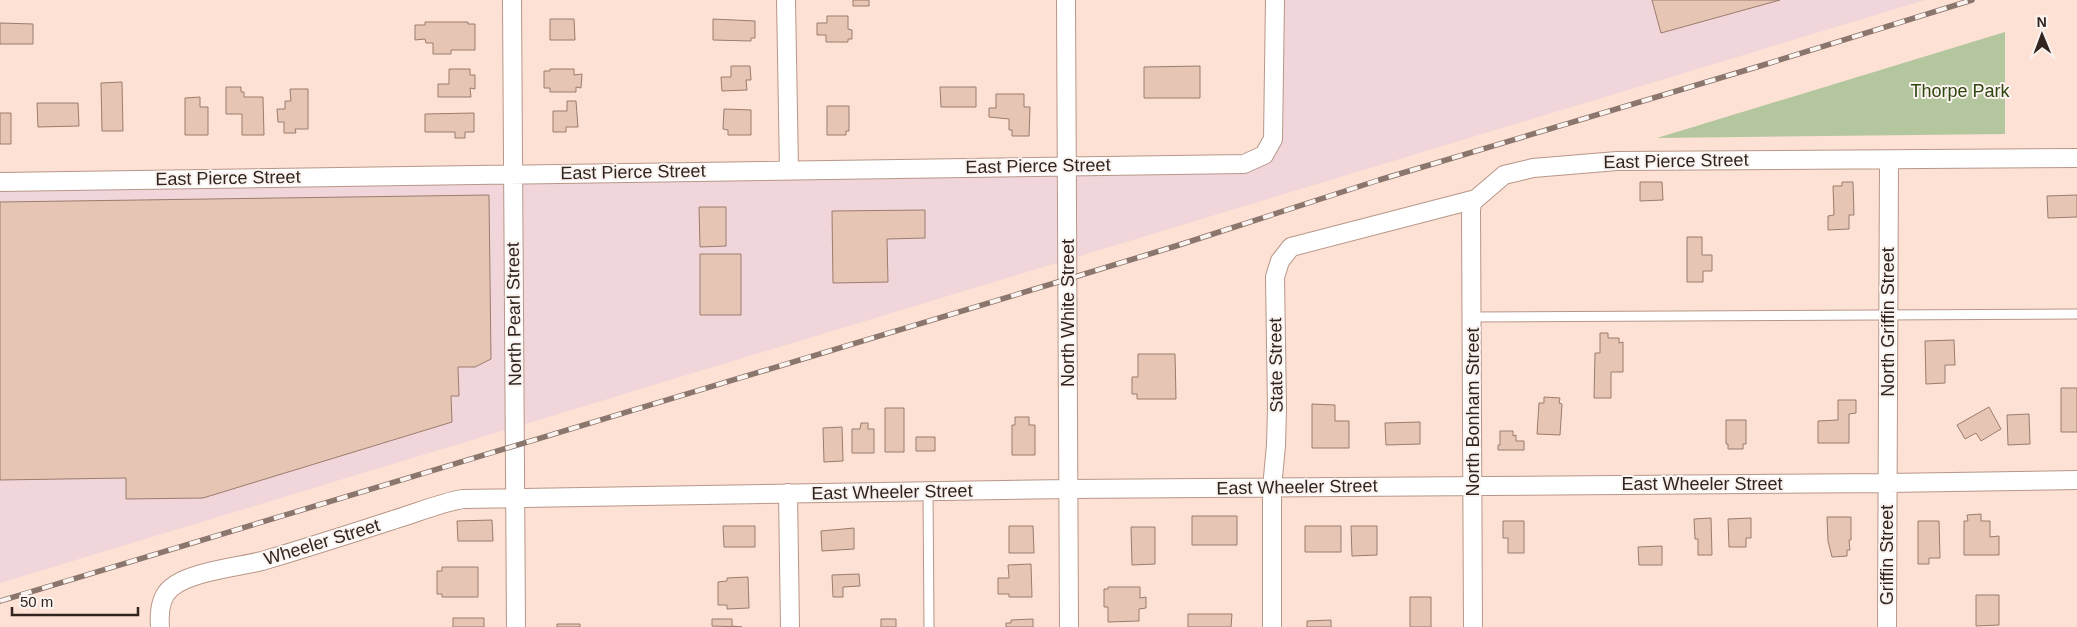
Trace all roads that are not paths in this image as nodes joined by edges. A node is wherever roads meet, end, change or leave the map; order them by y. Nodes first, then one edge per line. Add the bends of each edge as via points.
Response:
1 (512, 0) edge
2 (786, 0) edge
3 (1066, 0) edge
4 (1275, 0) edge
5 (2077, 158) edge
6 (1889, 160) junction
7 (1067, 166) junction
8 (789, 170) junction
9 (513, 173) junction
10 (0, 182) edge
11 (1476, 199) junction
12 (1291, 247) joint
13 (2077, 314) edge
14 (1888, 315) junction
15 (1472, 317) junction
16 (2077, 480) edge
17 (1887, 483) junction
18 (1473, 485) junction
19 (1272, 488) junction
20 (1068, 489) junction
21 (928, 491) junction
22 (788, 493) junction
23 (516, 498) junction
24 (160, 627) edge
25 (516, 627) edge
26 (790, 627) edge
27 (929, 627) edge
28 (1069, 627) edge
29 (1272, 627) edge
30 (1473, 627) edge
31 (1887, 627) edge

1 - 9 street, North Pearl Street
2 - 8 street
3 - 7 street, North White Street
4 - 7 street, East Pierce Street via 1274,132 1264,155 1244,164
5 - 6 street, East Pierce Street
6 - 11 street, East Pierce Street via 1575,164 1504,175
6 - 14 street, North Griffin Street
7 - 8 street, East Pierce Street
7 - 20 street, North White Street
8 - 9 street, East Pierce Street
9 - 10 street, East Pierce Street
9 - 23 street, North Pearl Street
11 - 12 street, East Pierce Street
11 - 15 street, North Bonham Street via 1471,211
12 - 19 street, State Street via 1280,260 1275,277 1277,418
13 - 14 lane
14 - 15 lane
14 - 17 street, North Griffin Street
15 - 18 street, North Bonham Street
16 - 17 street, East Wheeler Street
17 - 18 street, East Wheeler Street
17 - 31 street, Griffin Street
18 - 19 street, East Wheeler Street
18 - 30 street, North Bonham Street
19 - 20 street, East Wheeler Street
19 - 29 street, State Street
20 - 21 street, East Wheeler Street
20 - 28 street, North White Street
21 - 22 street, East Wheeler Street
21 - 27 lane
22 - 23 street, East Wheeler Street
22 - 26 street
23 - 24 street, Wheeler Street via 463,498 444,502 261,561 187,579 166,592 159,617
23 - 25 street, North Pearl Street

